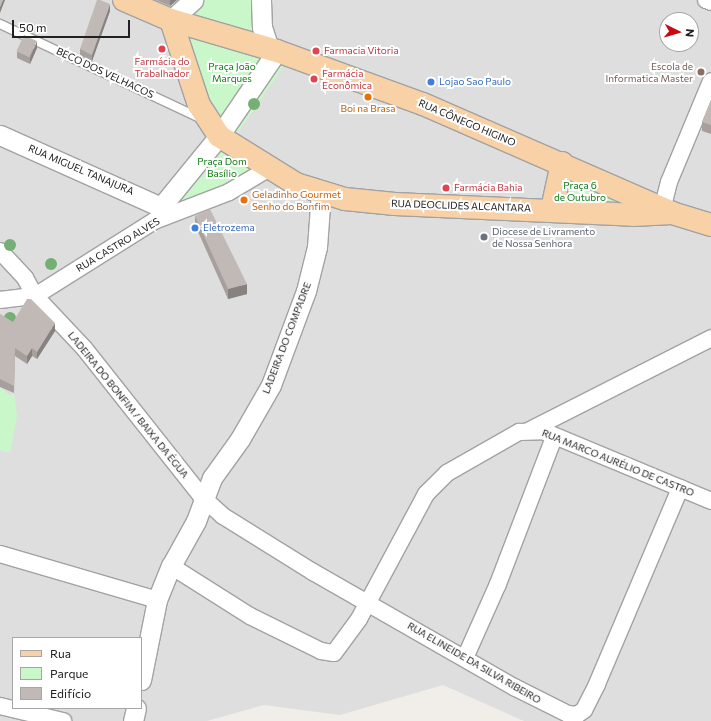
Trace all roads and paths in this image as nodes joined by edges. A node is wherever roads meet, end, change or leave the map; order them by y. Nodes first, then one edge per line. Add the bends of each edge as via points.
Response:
1 (124, 0) edge
2 (192, 0) edge
3 (261, 0) edge
4 (706, 0) edge
5 (711, 2) edge
6 (171, 20) junction
7 (0, 24) edge
8 (273, 50) junction
9 (711, 81) edge
10 (215, 129) junction
11 (0, 135) edge
12 (562, 163) junction
13 (268, 169) junction
14 (321, 193) junction
15 (552, 209) junction
16 (665, 212) junction
17 (158, 214) junction
18 (711, 225) edge
19 (0, 251) edge
20 (35, 296) junction
21 (0, 300) edge
22 (711, 338) edge
23 (530, 430) junction
24 (554, 436) junction
25 (680, 488) junction
26 (203, 498) junction
27 (711, 501) edge
28 (0, 554) edge
29 (171, 566) junction
30 (157, 600) junction
31 (368, 602) junction
32 (465, 658) junction
33 (142, 675) edge
34 (0, 706) edge
35 (12, 709) edge
36 (13, 709) edge
37 (136, 709) edge
38 (63, 721) edge
39 (133, 721) edge

1 - 6 main road
2 - 6 street
3 - 8 street via 262,27
4 - 5 street
6 - 8 main road
6 - 10 main road via 199,105
7 - 10 lane, BECO DOS VELHACOS
8 - 10 street
8 - 12 main road, RUA CÔNEGO HIGINO via 423,104
9 - 16 street via 669,182
10 - 13 main road
10 - 17 street
11 - 17 street, RUA MIGUEL TANAJURA
12 - 15 main road
12 - 16 main road, RUA CÔNEGO HIGINO
13 - 14 main road, RUA DEOCLIDES ALCANTARA
13 - 17 street, RUA CASTRO ALVES via 229,192
14 - 15 main road, RUA DEOCLIDES ALCANTARA via 395,204
14 - 26 street, LADEIRA DO COMPADRE via 317,247 306,291 271,385
15 - 16 main road, RUA DEOCLIDES ALCANTARA
16 - 18 main road
17 - 20 street, RUA CASTRO ALVES
19 - 20 street, LADEIRA DO BONFIM / BAIXA DA ÉGUA via 26,278
20 - 21 street
20 - 26 street, LADEIRA DO BONFIM / BAIXA DA ÉGUA via 84,348
22 - 23 street
23 - 24 street, RUA MARCO AURÉLIO DE CASTRO
23 - 31 street, RUA MARCO AURÉLIO DE CASTRO via 519,432 447,474 426,494
24 - 25 street, RUA MARCO AURÉLIO DE CASTRO
24 - 32 street via 498,584
25 - 27 street, RUA MARCO AURÉLIO DE CASTRO
25 - 32 street, RUA ELINEIDE DA SILVA RIBEIRO via 584,710 577,715 551,707
26 - 29 street, LADEIRA DO COMPADRE via 196,521
26 - 31 street, RUA ELINEIDE DA SILVA RIBEIRO via 259,540
28 - 30 street
29 - 30 street, LADEIRA DO COMPADRE
29 - 31 street, RUA MARCO AURÉLIO DE CASTRO via 250,616 328,653 340,649
30 - 33 street
31 - 32 street, RUA ELINEIDE DA SILVA RIBEIRO
34 - 35 street
36 - 38 street
37 - 39 street

